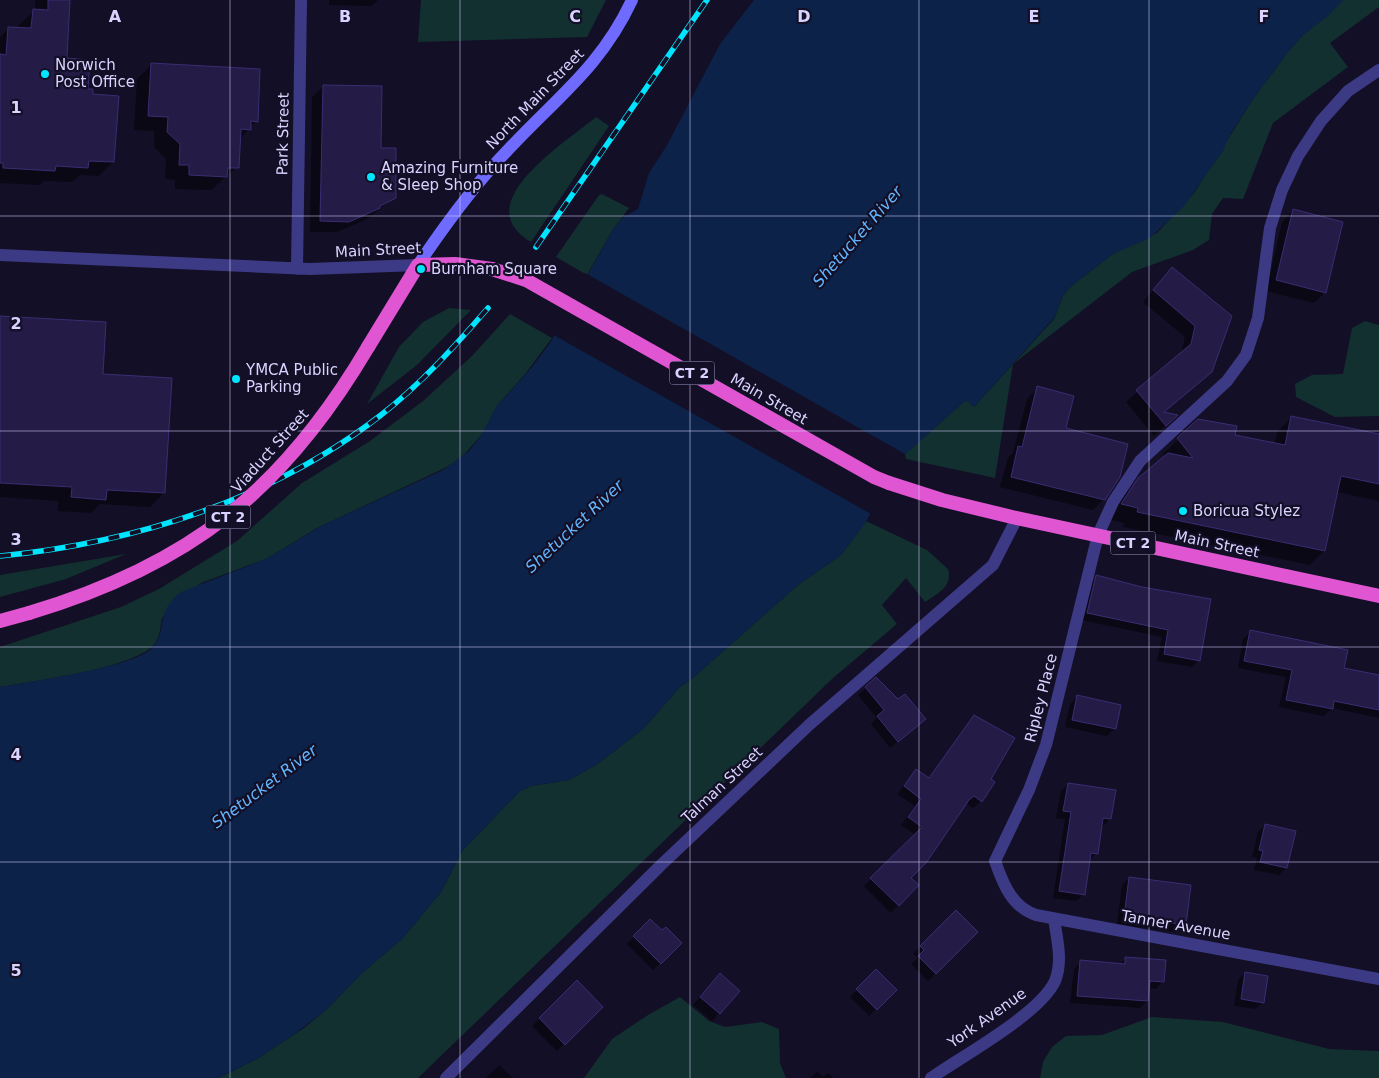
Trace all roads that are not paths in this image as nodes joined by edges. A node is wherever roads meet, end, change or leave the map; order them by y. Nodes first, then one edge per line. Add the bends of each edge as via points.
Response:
1 (301, 0) edge
2 (632, 0) edge
3 (1379, 70) edge
4 (0, 255) edge
5 (418, 265) junction
6 (297, 269) junction
7 (1017, 518) junction
8 (1098, 535) junction
9 (1379, 596) edge
10 (0, 621) edge
11 (995, 861) joint
12 (1054, 920) junction
13 (1379, 979) edge
14 (446, 1078) edge
15 (931, 1078) edge

1 - 6 street, Park Street
2 - 5 main road, North Main Street via 614,36 591,66 483,178
3 - 8 street, Ripley Place via 1348,91 1320,121 1282,190 1270,228 1258,318 1246,355 1227,381 1140,461 1113,502
4 - 6 street, Main Street
5 - 6 street, Main Street
5 - 7 highway, Main Street / CT 2, bridge via 455,264 492,269 526,280 874,477 942,500
5 - 10 highway, Viaduct Street / CT 2, bridge via 340,394 266,484 231,514 187,545 140,571 93,591
7 - 8 highway, Main Street / CT 2
7 - 14 street, Talman Street via 994,565 802,732
8 - 9 highway, Main Street / CT 2
8 - 11 street, Ripley Place via 1046,745 1029,790
11 - 12 street, Tanner Avenue via 1002,882 1014,900 1029,913
12 - 13 street, Tanner Avenue
12 - 15 street, York Avenue via 1059,959 1051,988 1016,1021

